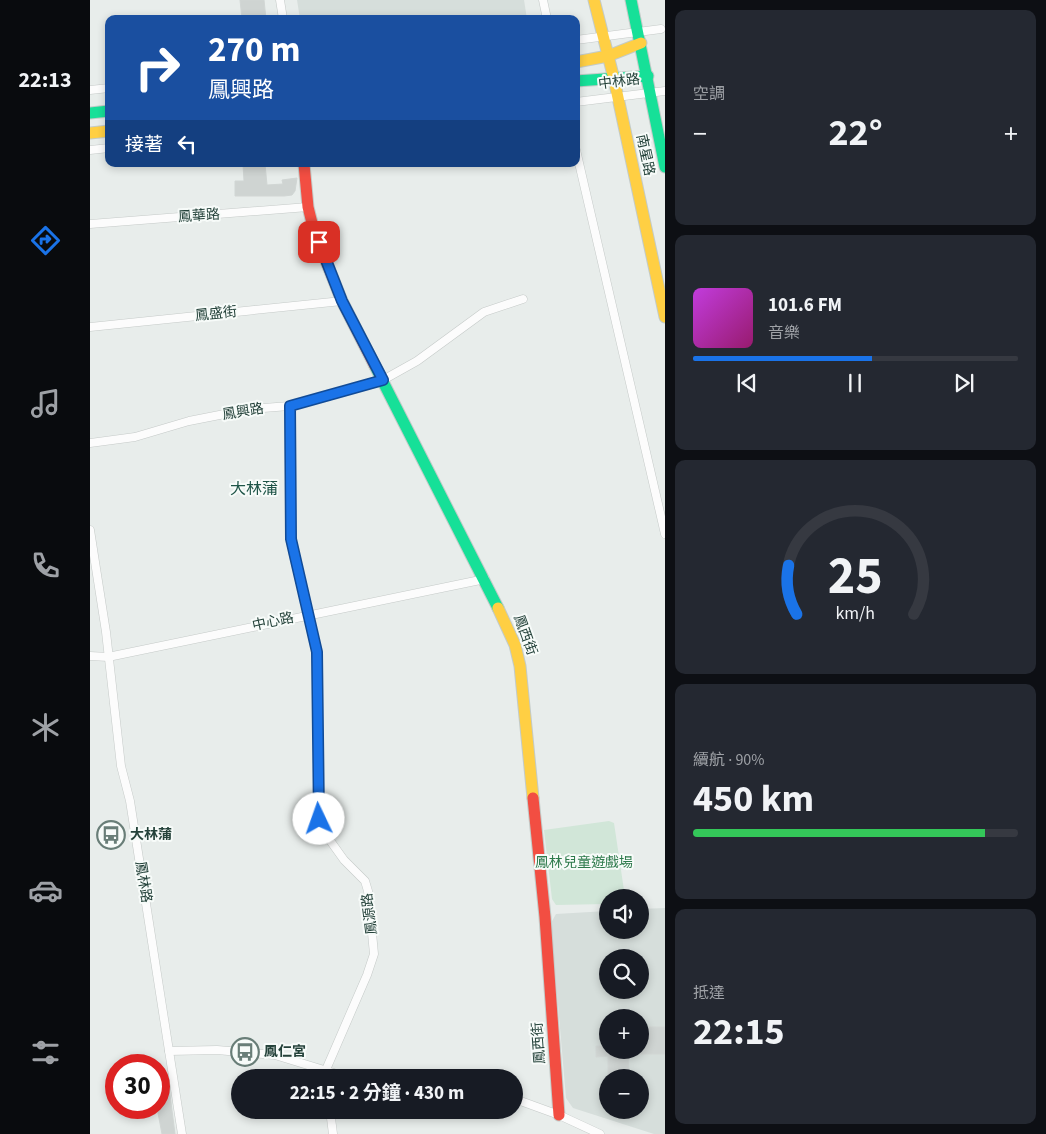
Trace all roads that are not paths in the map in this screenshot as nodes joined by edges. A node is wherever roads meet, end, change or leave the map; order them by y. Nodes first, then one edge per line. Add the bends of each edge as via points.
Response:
1 (280, 0) edge
2 (543, 0) edge
3 (594, 0) edge
4 (631, 0) edge
5 (282, 15) edge
6 (546, 15) edge
7 (661, 29) dead end
8 (602, 37) junction
9 (640, 38) junction
10 (580, 40) edge
11 (608, 56) junction
12 (580, 61) edge
13 (648, 76) junction
14 (614, 79) junction
15 (580, 81) edge
16 (105, 88) edge
17 (90, 90) edge
18 (665, 91) edge
19 (651, 93) junction
20 (616, 97) junction
21 (580, 102) edge
22 (105, 111) edge
23 (90, 113) edge
24 (105, 131) edge
25 (90, 133) edge
26 (105, 148) edge
27 (90, 150) edge
28 (304, 167) edge
29 (580, 167) edge
30 (665, 167) edge
31 (308, 207) junction
32 (90, 224) edge
33 (523, 300) dead end
34 (342, 301) junction
35 (665, 317) edge
36 (90, 327) edge
37 (383, 380) junction
38 (290, 406) junction
39 (90, 443) edge
40 (90, 530) edge
41 (665, 534) edge
42 (485, 578) junction
43 (308, 615) junction
44 (90, 656) edge
45 (108, 657) junction
46 (169, 1051) junction
47 (310, 1069) edge
48 (328, 1069) edge
49 (523, 1102) edge
50 (559, 1116) junction
51 (331, 1119) edge
52 (182, 1134) edge
53 (333, 1134) edge
54 (600, 1134) edge

1 - 5 street
2 - 6 street
3 - 8 street, 南星路
4 - 9 street, 南星路
7 - 9 street, 中林路
8 - 9 street, 中林路
8 - 10 street, 中林路
8 - 11 street, 南星路
9 - 11 street, 中林路
9 - 13 street, 南星路
11 - 12 street, 中林路
11 - 14 street, 南星路
13 - 14 street, 中林路
13 - 19 street, 南星路
14 - 15 street, 中林路
14 - 20 street, 南星路
16 - 17 street
18 - 19 street, 中林路
19 - 20 street, 中林路
19 - 30 street, 南星路
20 - 21 street, 中林路
20 - 35 street, 南星路
22 - 23 street
24 - 25 street
26 - 27 street
28 - 31 street, 鳳西街
29 - 41 street
31 - 32 street, 鳳華路
31 - 34 street, 鳳西街 via 314,231
33 - 37 street, 鳳興路 via 484,312 417,361
34 - 36 street, 鳳盛街
34 - 37 street, 鳳西街
37 - 38 street, 鳳興路
37 - 42 street, 鳳西街
38 - 39 street, 鳳興路 via 241,411 189,421 135,437
38 - 43 street, 鳳源路 via 290,525
40 - 45 street, 鳳林路
42 - 43 street, 中心路
42 - 50 street, 鳳西街 via 515,644 520,666 545,917
43 - 45 street, 中心路
43 - 48 street, 鳳源路 via 317,652 319,819 344,860 364,881 373,926 372,963
44 - 45 street, 中心路
45 - 46 street, 鳳林路 via 121,766 130,801
46 - 47 street via 217,1050 275,1055
46 - 52 street, 鳳林路
49 - 50 street
50 - 54 street
51 - 53 street

